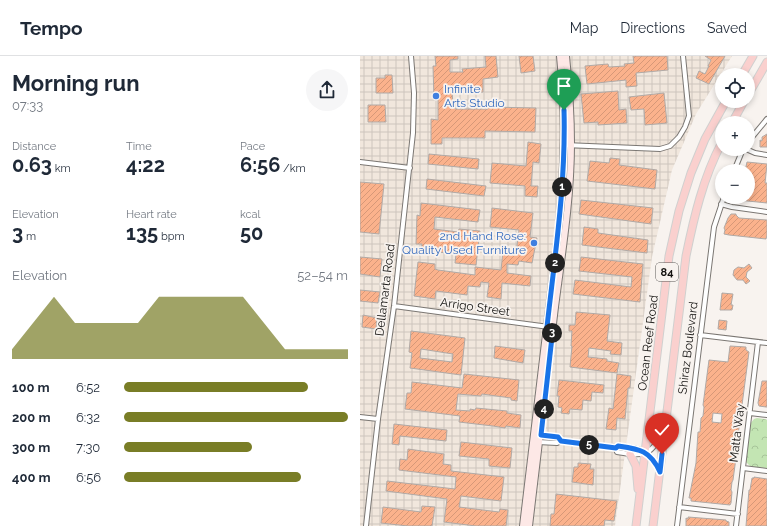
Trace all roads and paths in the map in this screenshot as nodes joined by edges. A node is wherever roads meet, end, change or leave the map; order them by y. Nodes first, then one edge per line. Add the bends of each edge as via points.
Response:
1 (411, 56) edge
2 (560, 56) edge
3 (566, 56) edge
4 (683, 56) edge
5 (753, 56) edge
6 (767, 62) edge
7 (746, 68) edge
8 (755, 83) edge
9 (722, 108) edge
10 (767, 118) edge
11 (755, 133) edge
12 (568, 145) junction
13 (755, 153) edge
14 (767, 155) edge
15 (716, 156) edge
16 (360, 162) edge
17 (410, 168) junction
18 (721, 204) joint
19 (767, 212) edge
20 (394, 306) junction
21 (550, 327) junction
22 (700, 335) junction
23 (758, 342) junction
24 (767, 344) edge
25 (750, 413) junction
26 (767, 415) edge
27 (360, 417) edge
28 (378, 419) junction
29 (666, 425) junction
30 (537, 438) junction
31 (561, 441) junction
32 (616, 448) junction
33 (645, 453) junction
34 (630, 454) junction
35 (743, 468) junction
36 (767, 471) edge
37 (660, 472) junction
38 (639, 502) junction
39 (679, 507) junction
40 (738, 514) junction
41 (366, 526) edge
42 (523, 526) edge
43 (529, 526) edge
44 (636, 526) edge
45 (653, 526) edge
46 (676, 526) edge
47 (736, 526) edge

1 - 17 street, Dellamarta Road via 414,107
2 - 12 street
3 - 12 street via 570,110
4 - 12 street via 689,116 679,137 670,146 660,149
5 - 7 main road
6 - 8 main road
9 - 33 main road, Ocean Reef Road / 84 via 691,173 679,210 669,256
10 - 11 street
12 - 21 street via 565,227
13 - 14 street
15 - 29 main road, 84 via 694,216 686,256
16 - 17 street
17 - 20 street, Dellamarta Road
18 - 19 street
18 - 22 street, Shiraz Boulevard via 714,226
20 - 21 street, Arrigo Street
20 - 28 street, Dellamarta Road
21 - 30 street
22 - 23 street
22 - 39 street, Shiraz Boulevard
23 - 24 street
23 - 25 street, Matta Way
25 - 26 street
25 - 35 street, Matta Way
27 - 28 street
28 - 41 street, Dellamarta Road
29 - 33 street via 656,444
29 - 37 main road, 84
30 - 31 street via 558,443
30 - 31 street via 558,437
30 - 42 street
30 - 43 street
31 - 32 street
32 - 33 street via 618,446 640,449
32 - 34 street via 618,452
33 - 34 street
33 - 37 street via 656,462
33 - 38 main road, Ocean Reef Road / 84
34 - 38 main road via 636,466
35 - 36 street
35 - 40 street, Matta Way
37 - 45 main road, 84
38 - 44 main road, Ocean Reef Road / 84
39 - 40 street
39 - 46 street, Shiraz Boulevard
40 - 47 street, Matta Way

